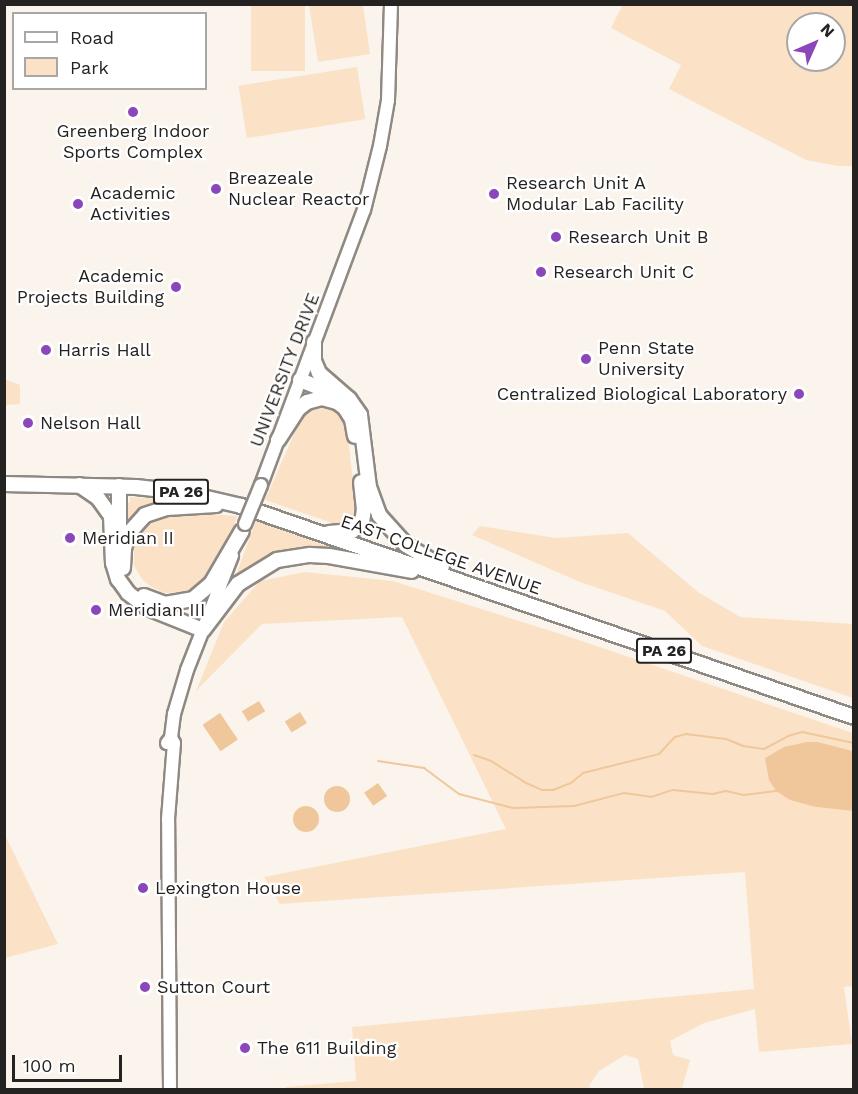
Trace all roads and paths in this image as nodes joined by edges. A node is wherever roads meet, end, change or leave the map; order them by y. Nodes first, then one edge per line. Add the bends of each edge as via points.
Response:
1 (392, 4) edge
2 (314, 342) junction
3 (300, 380) junction
4 (344, 395) junction
5 (278, 440) junction
6 (4, 484) edge
7 (79, 485) junction
8 (119, 486) junction
9 (241, 506) junction
10 (243, 528) junction
11 (321, 533) junction
12 (123, 568) junction
13 (456, 579) junction
14 (475, 586) junction
15 (203, 630) junction
16 (854, 717) edge
17 (170, 1089) edge

1 - 2 main road, UNIVERSITY DRIVE via 390,81 380,146 357,231
2 - 3 main road, UNIVERSITY DRIVE
2 - 4 main road via 314,361 319,373
3 - 4 main road
3 - 5 main road, UNIVERSITY DRIVE
4 - 14 main road via 360,415 369,487 380,514 417,553
5 - 10 main road, UNIVERSITY DRIVE, bridge
5 - 11 main road via 293,415 312,399 337,402 352,419 363,519 351,531
6 - 7 main road, EAST COLLEGE AVENUE / PA 26
7 - 8 main road, EAST COLLEGE AVENUE / PA 26
7 - 15 main road via 98,498 111,516 113,563 128,593 148,608
8 - 9 main road, EAST COLLEGE AVENUE / PA 26 via 181,492
8 - 12 main road via 119,550
9 - 11 main road, EAST COLLEGE AVENUE / PA 26
9 - 12 main road via 181,506 151,512 136,522 128,534
10 - 12 main road via 211,584 186,602 165,604 146,597 133,586
10 - 15 main road, UNIVERSITY DRIVE
11 - 13 main road, EAST COLLEGE AVENUE / PA 26
13 - 14 main road, EAST COLLEGE AVENUE / PA 26
13 - 15 main road via 329,556 294,556 263,566 244,579
14 - 16 main road, EAST COLLEGE AVENUE / PA 26
15 - 17 main road, UNIVERSITY DRIVE via 178,698 164,774 168,819

